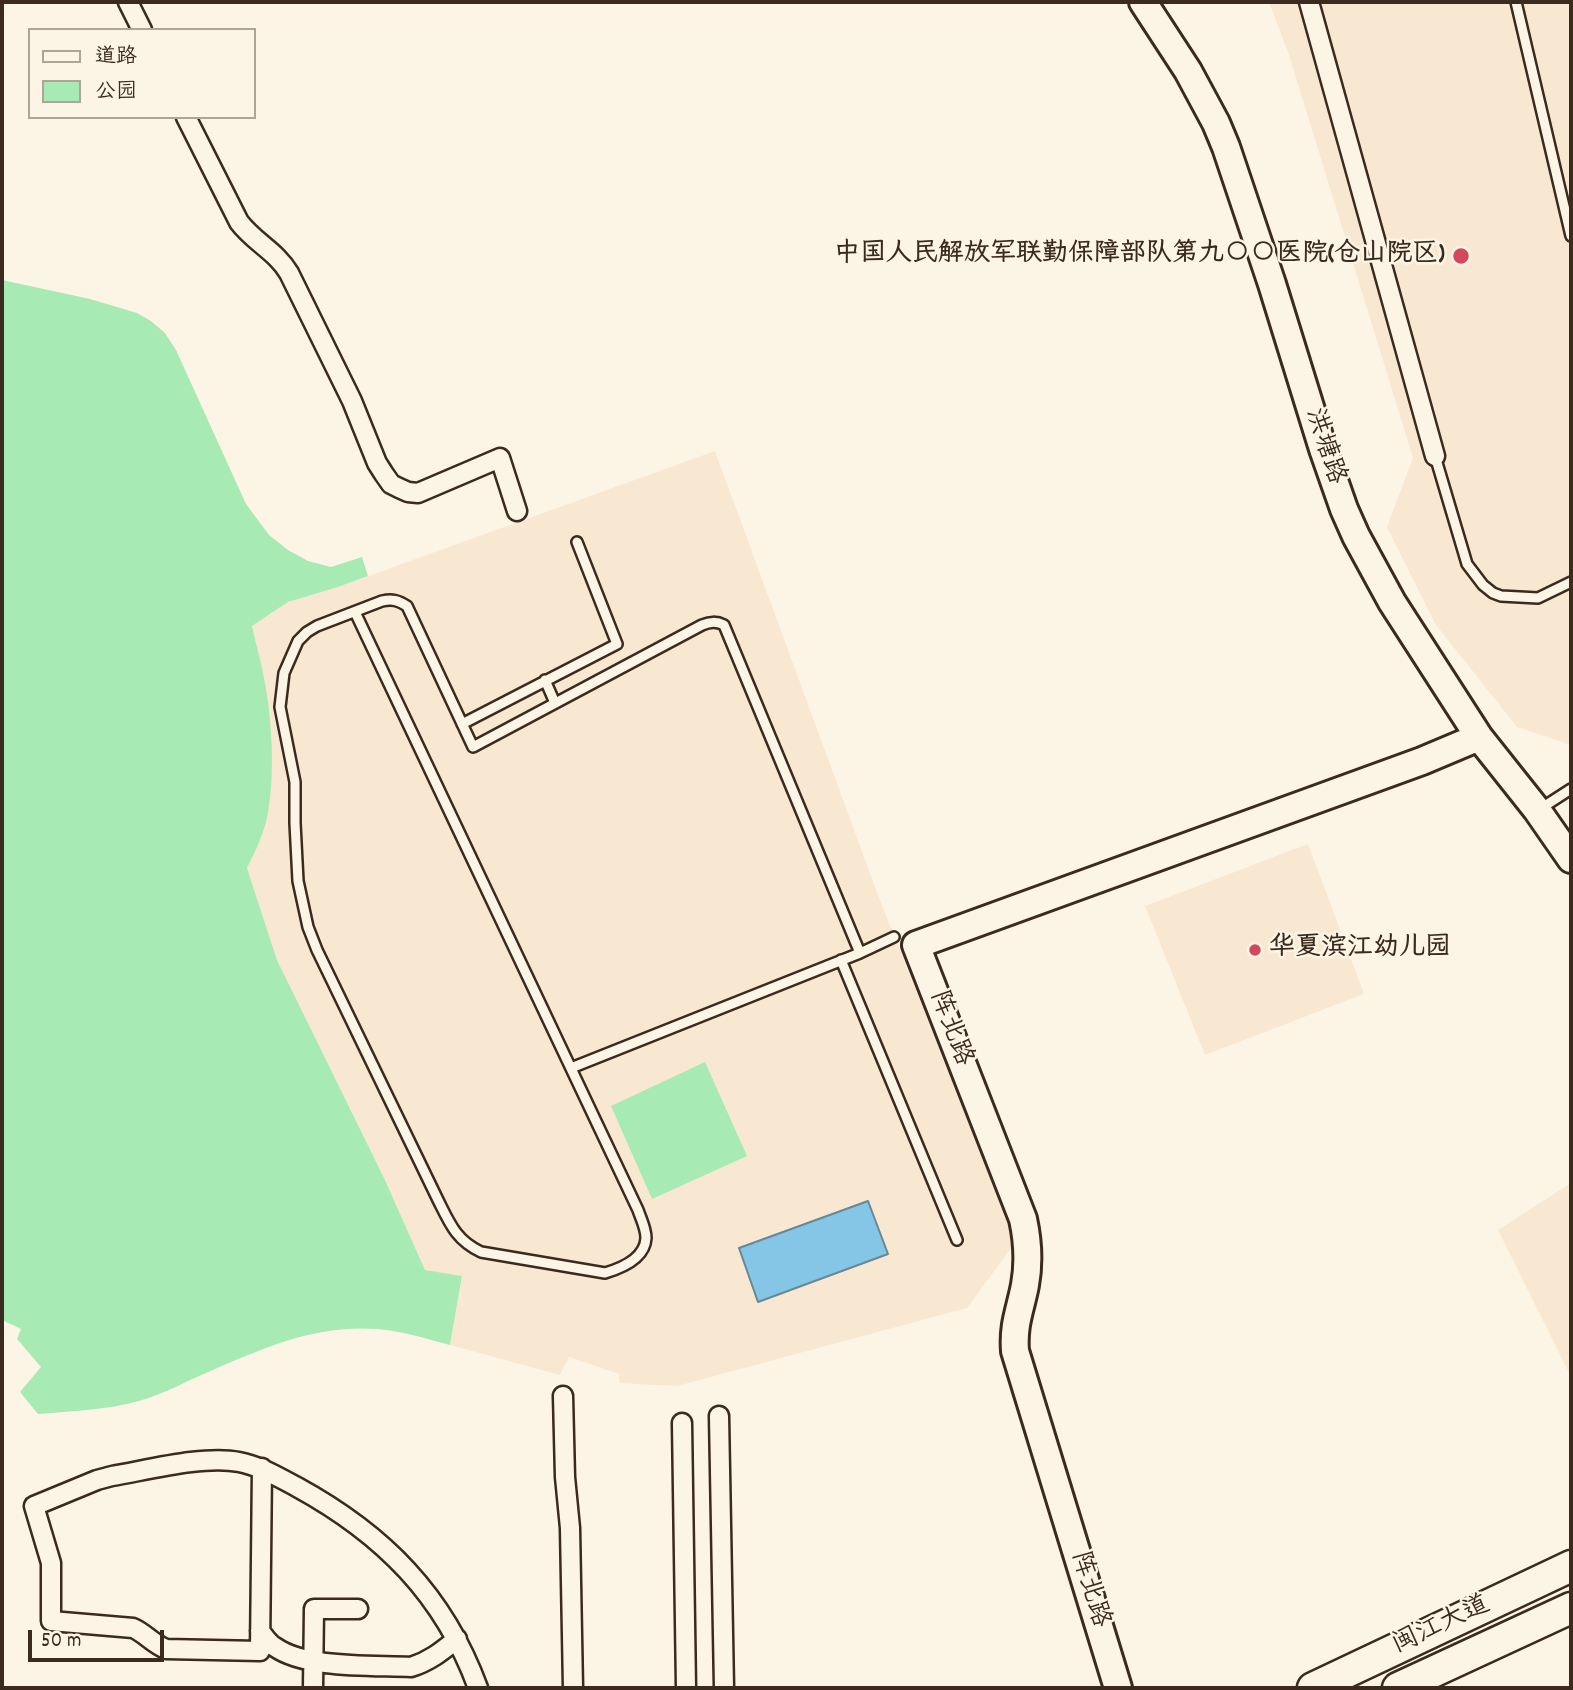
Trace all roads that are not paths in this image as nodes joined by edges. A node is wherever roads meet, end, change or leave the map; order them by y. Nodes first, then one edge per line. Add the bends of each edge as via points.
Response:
1 (128, 2) edge
2 (1143, 2) edge
3 (1309, 2) edge
4 (1516, 2) edge
5 (141, 28) edge
6 (187, 119) edge
7 (1571, 236) edge
8 (1435, 456) joint
9 (517, 511) dead end
10 (577, 542) dead end
11 (1571, 582) edge
12 (355, 612) junction
13 (545, 680) junction
14 (555, 703) junction
15 (462, 723) junction
16 (1479, 737) junction
17 (1571, 789) edge
18 (1538, 810) junction
19 (1568, 847) edge
20 (894, 937) dead end
21 (860, 953) junction
22 (841, 960) junction
23 (571, 1068) junction
24 (957, 1240) dead end
25 (563, 1396) dead end
26 (719, 1416) dead end
27 (682, 1423) dead end
28 (262, 1468) junction
29 (1571, 1566) edge
30 (1571, 1608) edge
31 (358, 1609) dead end
32 (1100, 1629) junction
33 (260, 1630) junction
34 (457, 1639) junction
35 (314, 1662) junction
36 (313, 1688) edge
37 (478, 1688) edge
38 (573, 1688) edge
39 (686, 1688) edge
40 (724, 1688) edge
41 (1097, 1688) edge
42 (1118, 1688) edge
43 (1312, 1688) edge
44 (1398, 1688) edge

1 - 5 street
2 - 16 street, 洪塘路 via 1188,71 1226,147 1323,449 1356,536 1399,613
3 - 8 street
4 - 7 lane
6 - 9 street via 239,222 289,274 391,484 418,492 500,458
8 - 11 lane via 1467,564 1483,585 1501,596 1538,598
10 - 13 lane via 617,643
12 - 15 lane via 391,599 407,606
12 - 23 lane
12 - 23 lane via 317,626 298,641 281,690 280,707 296,782 298,881 307,927 462,1241 481,1252 606,1273 632,1261 646,1236 639,1210
13 - 14 lane
13 - 15 lane
14 - 15 lane via 473,747
14 - 21 lane via 702,625 724,625
16 - 18 street, 洪塘路
16 - 32 street, 阵北路 via 916,945 1023,1219 1028,1264 1014,1351
17 - 18 lane
18 - 19 street, 洪塘路
20 - 21 lane
21 - 22 lane
22 - 23 lane
22 - 24 lane
25 - 38 street
26 - 40 street
27 - 39 street
28 - 33 street
28 - 33 street via 223,1460 187,1464 97,1480 34,1506 51,1563 51,1621 133,1628 166,1649 260,1651
28 - 34 street via 324,1502 374,1539 423,1589
29 - 43 main road, 闽江大道
30 - 44 main road, 闽江大道
31 - 35 street via 314,1609
32 - 41 street
32 - 42 street, 阵北路
33 - 35 street via 276,1649
34 - 35 street via 435,1657 411,1667
34 - 37 street
35 - 36 street

